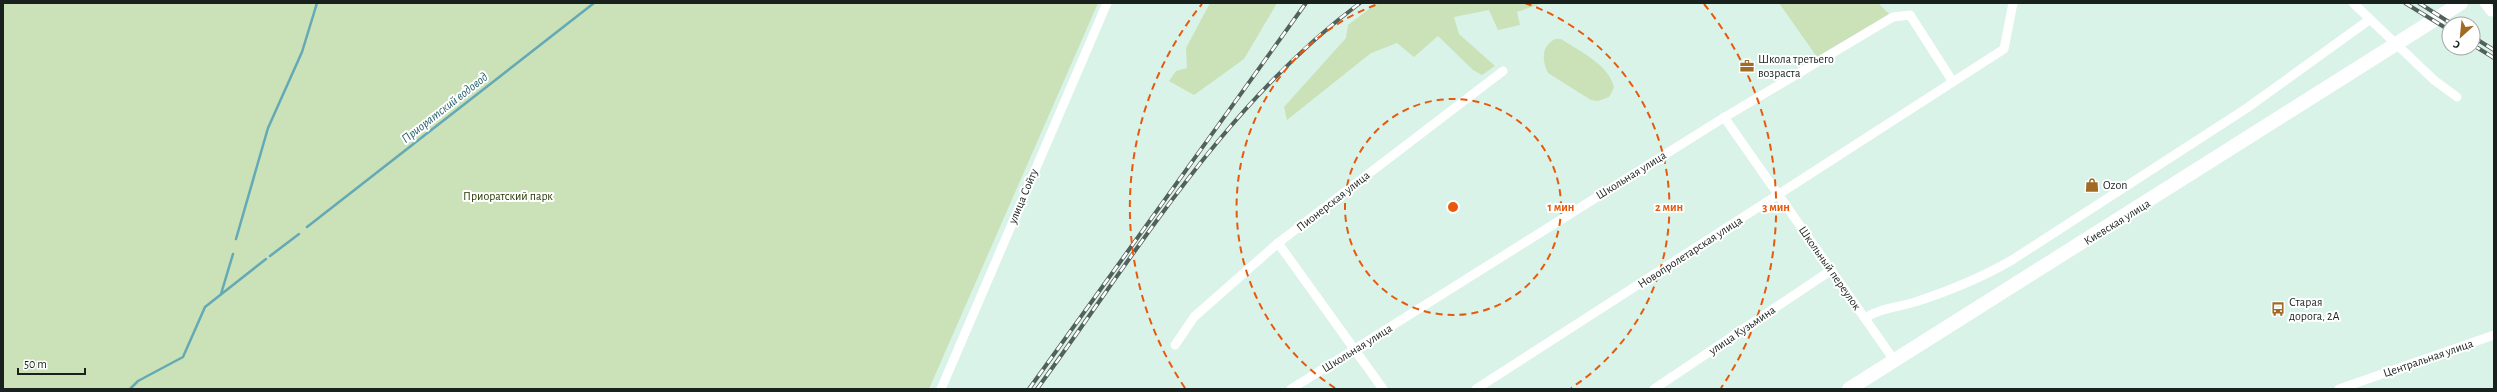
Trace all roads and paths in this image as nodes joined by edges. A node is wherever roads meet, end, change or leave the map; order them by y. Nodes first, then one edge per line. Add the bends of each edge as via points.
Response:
1 (1107, 3) edge
2 (2013, 3) edge
3 (2353, 3) edge
4 (2461, 3) edge
5 (2484, 3) edge
6 (2493, 11) edge
7 (2369, 20) junction
8 (1503, 71) dead end
9 (1953, 82) junction
10 (2457, 97) dead end
11 (1724, 117) junction
12 (1779, 196) junction
13 (1278, 243) junction
14 (1830, 271) junction
15 (1865, 318) junction
16 (2494, 335) edge
17 (1176, 345) dead end
18 (1355, 349) junction
19 (1894, 360) junction
20 (941, 389) edge
21 (1291, 389) edge
22 (1383, 389) edge
23 (1476, 389) edge
24 (1654, 389) edge
25 (1849, 389) edge
26 (2339, 389) edge

1 - 20 street, улица Сойту
2 - 9 street, Новопролетарская улица via 2004,49
3 - 7 street
4 - 19 main road, Киевская улица
5 - 6 street
7 - 10 street via 2434,80
7 - 15 street, Киевская улица via 2247,108 2012,260 1982,277 1952,289 1881,310
8 - 13 street, Пионерская улица
9 - 11 street, Школьная улица via 1910,15 1892,17
9 - 12 street, Новопролетарская улица
11 - 12 street, Школьный переулок
11 - 18 street, Школьная улица
12 - 14 street, Школьный переулок
12 - 23 street, Новопролетарская улица
13 - 17 street, Пионерская улица via 1194,316
13 - 18 street
14 - 15 street, Школьный переулок
14 - 24 street, улица Кузьмина
15 - 19 street, Школьный переулок
16 - 26 street, Центральная улица
18 - 21 street, Школьная улица
18 - 22 street
19 - 25 main road, Киевская улица

